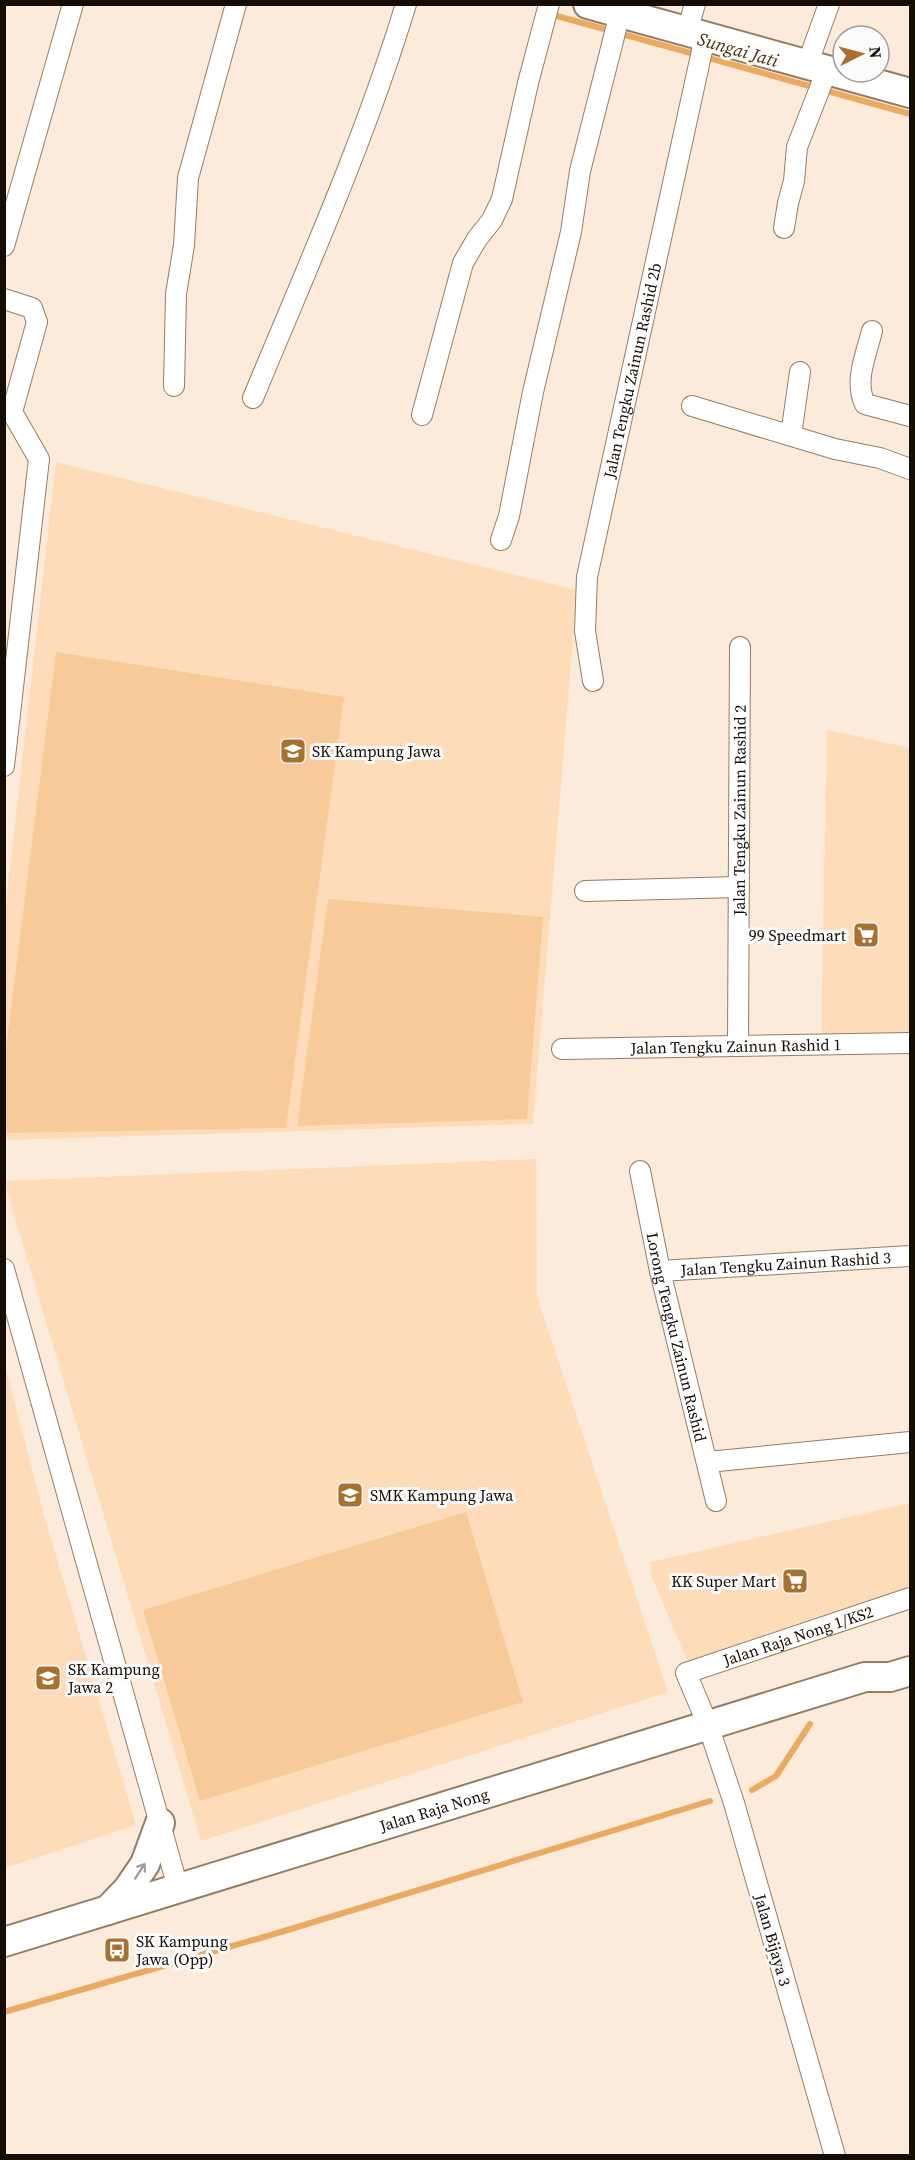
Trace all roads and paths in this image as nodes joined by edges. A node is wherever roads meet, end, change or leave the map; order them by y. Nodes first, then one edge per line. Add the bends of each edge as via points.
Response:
1 (73, 4) edge
2 (236, 4) edge
3 (406, 4) edge
4 (549, 4) edge
5 (695, 4) edge
6 (829, 4) edge
7 (611, 16) edge
8 (698, 45) junction
9 (818, 79) junction
10 (910, 93) edge
11 (784, 228) dead end
12 (4, 246) edge
13 (4, 300) edge
14 (872, 331) dead end
15 (800, 372) dead end
16 (174, 387) dead end
17 (253, 398) dead end
18 (692, 406) dead end
19 (422, 415) dead end
20 (910, 416) edge
21 (791, 435) junction
22 (910, 469) edge
23 (501, 540) dead end
24 (740, 646) dead end
25 (593, 681) dead end
26 (4, 766) edge
27 (739, 887) junction
28 (585, 891) dead end
29 (910, 1042) edge
30 (738, 1046) junction
31 (562, 1049) dead end
32 (640, 1172) dead end
33 (910, 1256) edge
34 (4, 1269) edge
35 (660, 1271) junction
36 (910, 1443) edge
37 (708, 1462) junction
38 (716, 1501) dead end
39 (910, 1598) edge
40 (910, 1654) edge
41 (910, 1671) edge
42 (686, 1673) joint
43 (865, 1677) junction
44 (708, 1725) junction
45 (160, 1823) junction
46 (178, 1888) junction
47 (106, 1912) junction
48 (4, 1942) edge
49 (835, 2156) edge

1 - 12 street
2 - 16 street via 188,178 176,294
3 - 17 street via 345,176
4 - 19 street via 502,199 463,263
5 - 8 street, Jalan Tengku Zainun Rashid 2b
6 - 9 street
7 - 8 main road
7 - 23 street via 571,232
8 - 9 main road
8 - 25 street, Jalan Tengku Zainun Rashid 2b via 587,577 585,631
9 - 10 main road
9 - 11 street via 797,147
13 - 26 street via 32,308 36,315 12,412 39,459
14 - 20 street via 860,377 860,394 865,404
15 - 21 street
18 - 21 street
21 - 22 street
24 - 27 street, Jalan Tengku Zainun Rashid 2
27 - 28 street
27 - 30 street, Jalan Tengku Zainun Rashid 2
29 - 30 street, Jalan Tengku Zainun Rashid 1
30 - 31 street, Jalan Tengku Zainun Rashid 1
32 - 35 street, Lorong Tengku Zainun Rashid
33 - 35 street, Jalan Tengku Zainun Rashid 3
34 - 45 street
35 - 37 street, Lorong Tengku Zainun Rashid
36 - 37 street
37 - 38 street, Lorong Tengku Zainun Rashid
39 - 42 street, Jalan Raja Nong 1/KS2
40 - 43 main road, Jalan Raja Nong via 886,1661
41 - 43 main road, Jalan Raja Nong via 890,1677
42 - 44 street, Jalan Bijaya 3
43 - 44 main road, Jalan Raja Nong
44 - 46 main road, Jalan Raja Nong
44 - 49 street, Jalan Bijaya 3
45 - 46 street
47 -> 45 main road via 145,1864
46 - 47 main road, Jalan Raja Nong
47 - 48 main road, Jalan Raja Nong

